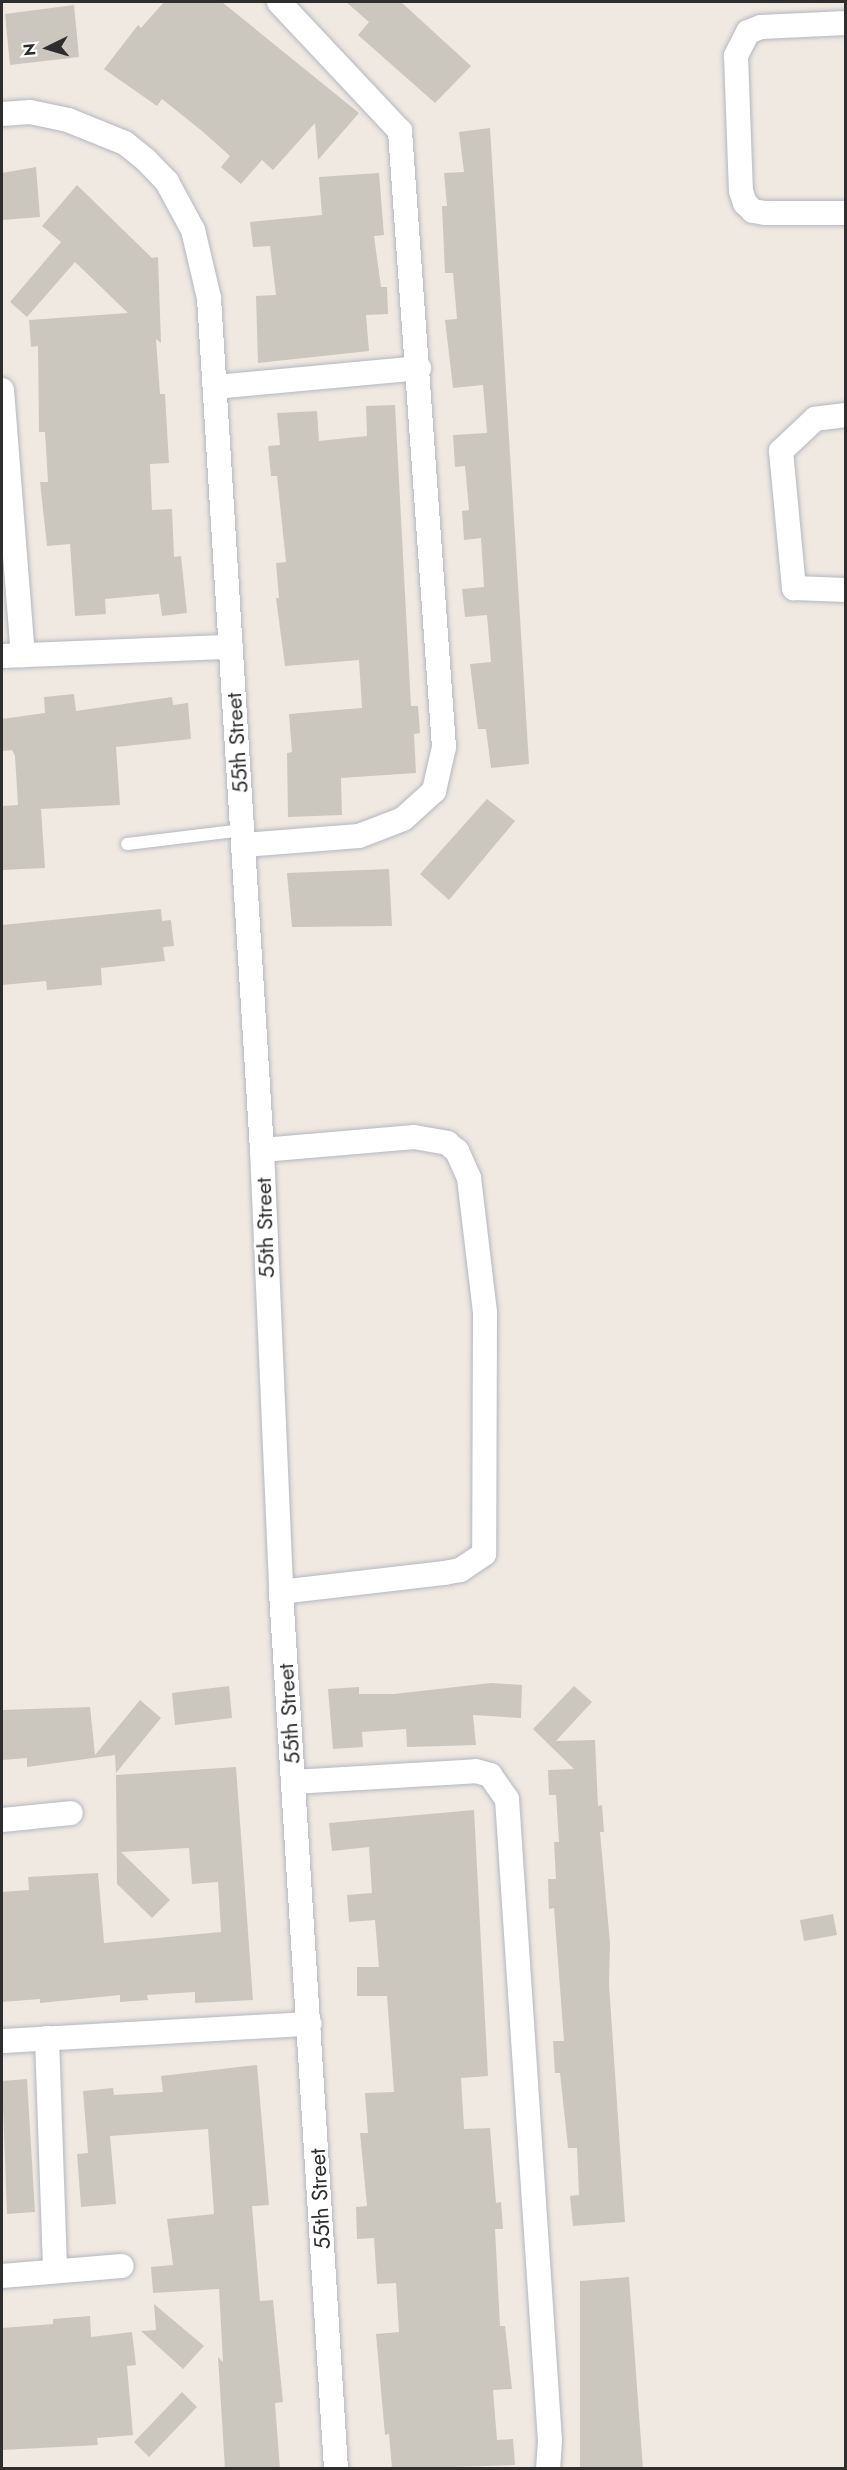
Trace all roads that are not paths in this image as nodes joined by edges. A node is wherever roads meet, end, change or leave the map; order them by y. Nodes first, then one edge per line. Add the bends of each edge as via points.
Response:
1 (279, 2) edge
2 (846, 23) edge
3 (2, 114) edge
4 (846, 213) edge
5 (418, 368) junction
6 (215, 387) junction
7 (2, 390) edge
8 (846, 415) edge
9 (846, 590) edge
10 (231, 647) junction
11 (12, 656) edge
12 (243, 838) junction
13 (127, 844) dead end
14 (262, 1150) junction
15 (281, 1592) junction
16 (293, 1782) junction
17 (72, 1813) dead end
18 (2, 1820) edge
19 (310, 2024) junction
20 (47, 2038) junction
21 (2, 2041) edge
22 (122, 2266) dead end
23 (55, 2270) junction
24 (2, 2276) edge
25 (336, 2469) edge
26 (548, 2469) edge

1 - 5 street via 400,131
2 - 4 street via 761,27 748,32 736,56 741,191 745,203 753,211 766,213
3 - 6 street, 55th Street via 30,112 95,130 124,143 167,182 193,230 209,298
5 - 6 street
5 - 12 street via 444,747 439,777 424,804 378,831 359,836
6 - 10 street, 55th Street
7 - 11 street
8 - 9 street via 815,419 781,451 794,588
10 - 11 street
10 - 12 street, 55th Street
12 - 13 lane
12 - 14 street, 55th Street
14 - 15 street, 55th Street
14 - 15 street via 414,1137 447,1143 458,1151 469,1178 485,1313 484,1554 460,1569 444,1573
15 - 16 street, 55th Street
16 - 19 street, 55th Street
16 - 26 street via 476,1771 490,1775 507,1799 550,2441
17 - 18 street
19 - 20 street
19 - 25 street, 55th Street
20 - 21 street
20 - 23 street
22 - 23 street
23 - 24 street

